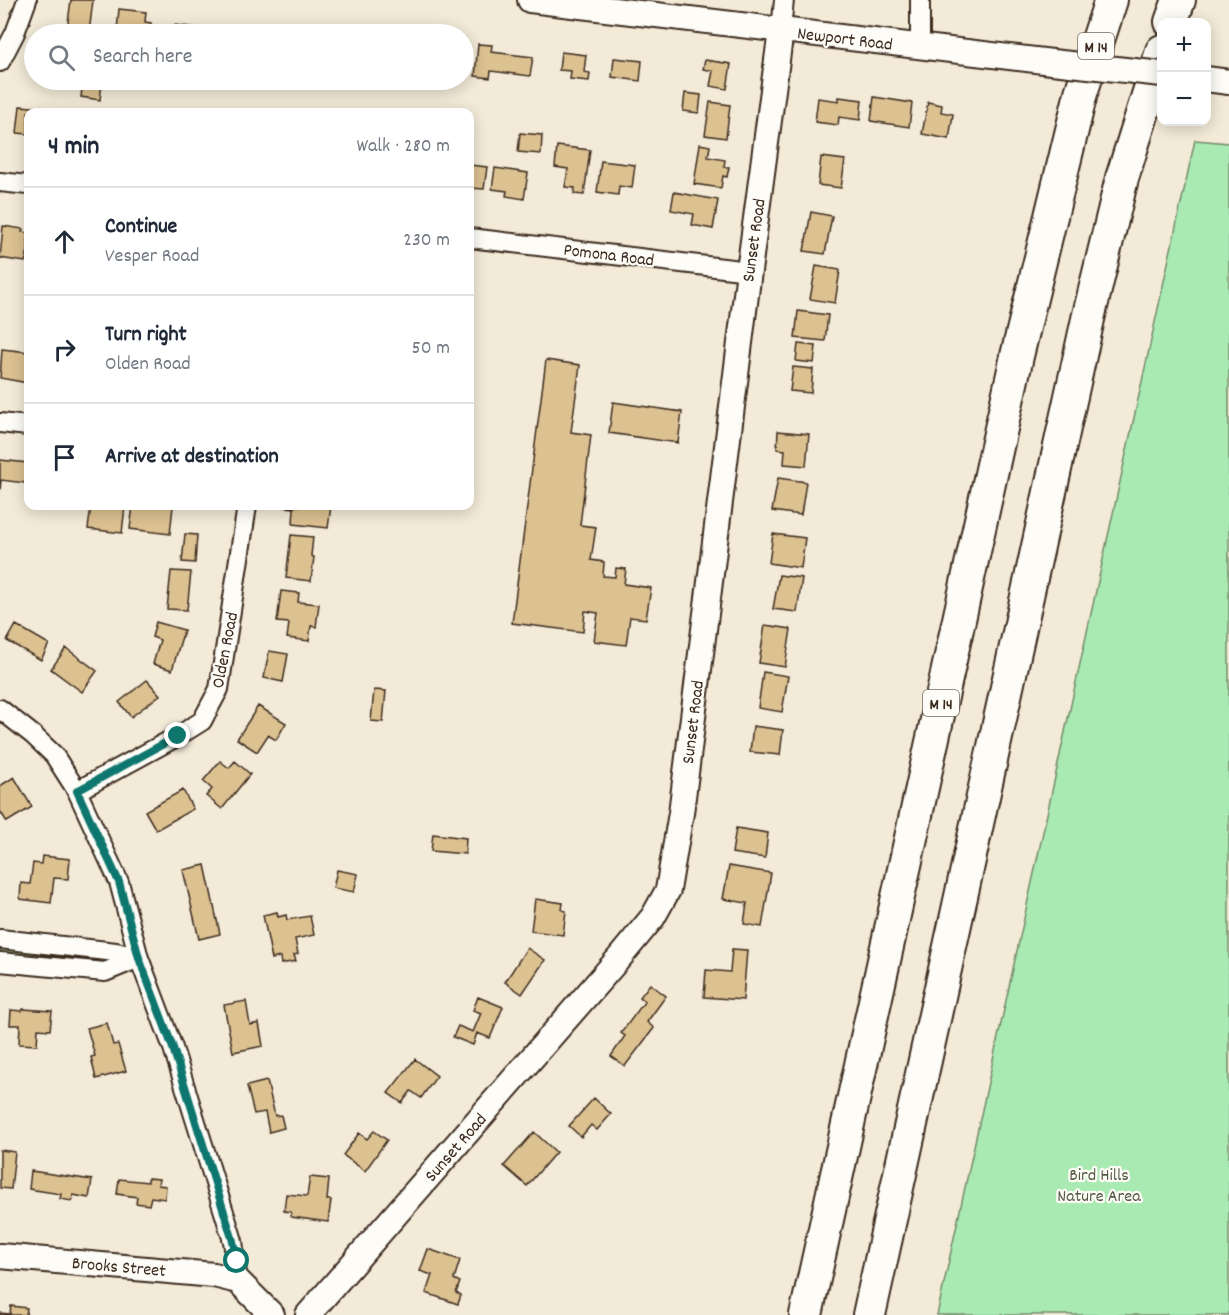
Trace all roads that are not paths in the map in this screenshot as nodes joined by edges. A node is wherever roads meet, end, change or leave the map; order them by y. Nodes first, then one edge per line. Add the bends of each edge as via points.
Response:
1 (27, 0) edge
2 (530, 0) edge
3 (784, 0) edge
4 (920, 0) edge
5 (1111, 0) edge
6 (1179, 0) edge
7 (1172, 18) edge
8 (781, 30) junction
9 (920, 46) junction
10 (0, 62) edge
11 (1157, 64) edge
12 (1157, 74) edge
13 (1211, 80) edge
14 (1229, 82) edge
15 (0, 182) edge
16 (24, 185) edge
17 (474, 238) edge
18 (749, 271) junction
19 (0, 423) edge
20 (24, 426) edge
21 (246, 510) edge
22 (0, 709) edge
23 (77, 791) junction
24 (0, 939) edge
25 (139, 958) junction
26 (0, 962) edge
27 (0, 1256) edge
28 (238, 1281) junction
29 (272, 1315) edge
30 (308, 1315) edge
31 (806, 1315) edge
32 (869, 1315) edge

1 - 10 street
2 - 8 street, Newport Road
3 - 8 street, Sunset Road
4 - 9 street
5 - 31 highway, M 14 via 1081,93 1017,356
6 - 7 highway
8 - 9 street, Newport Road
8 - 18 street, Sunset Road
9 - 12 street, Newport Road, bridge
11 - 32 highway via 1122,178 1088,319
13 - 14 street
15 - 16 street
17 - 18 street, Pomona Road
18 - 30 street, Sunset Road via 668,890 657,911 620,957
19 - 20 street
21 - 23 street, Olden Road via 219,689 202,721
22 - 23 street via 54,755
23 - 25 street via 119,882
24 - 25 street
25 - 26 street via 105,972
25 - 28 street via 205,1149 233,1241
27 - 28 street, Brooks Street via 184,1271
28 - 29 street

